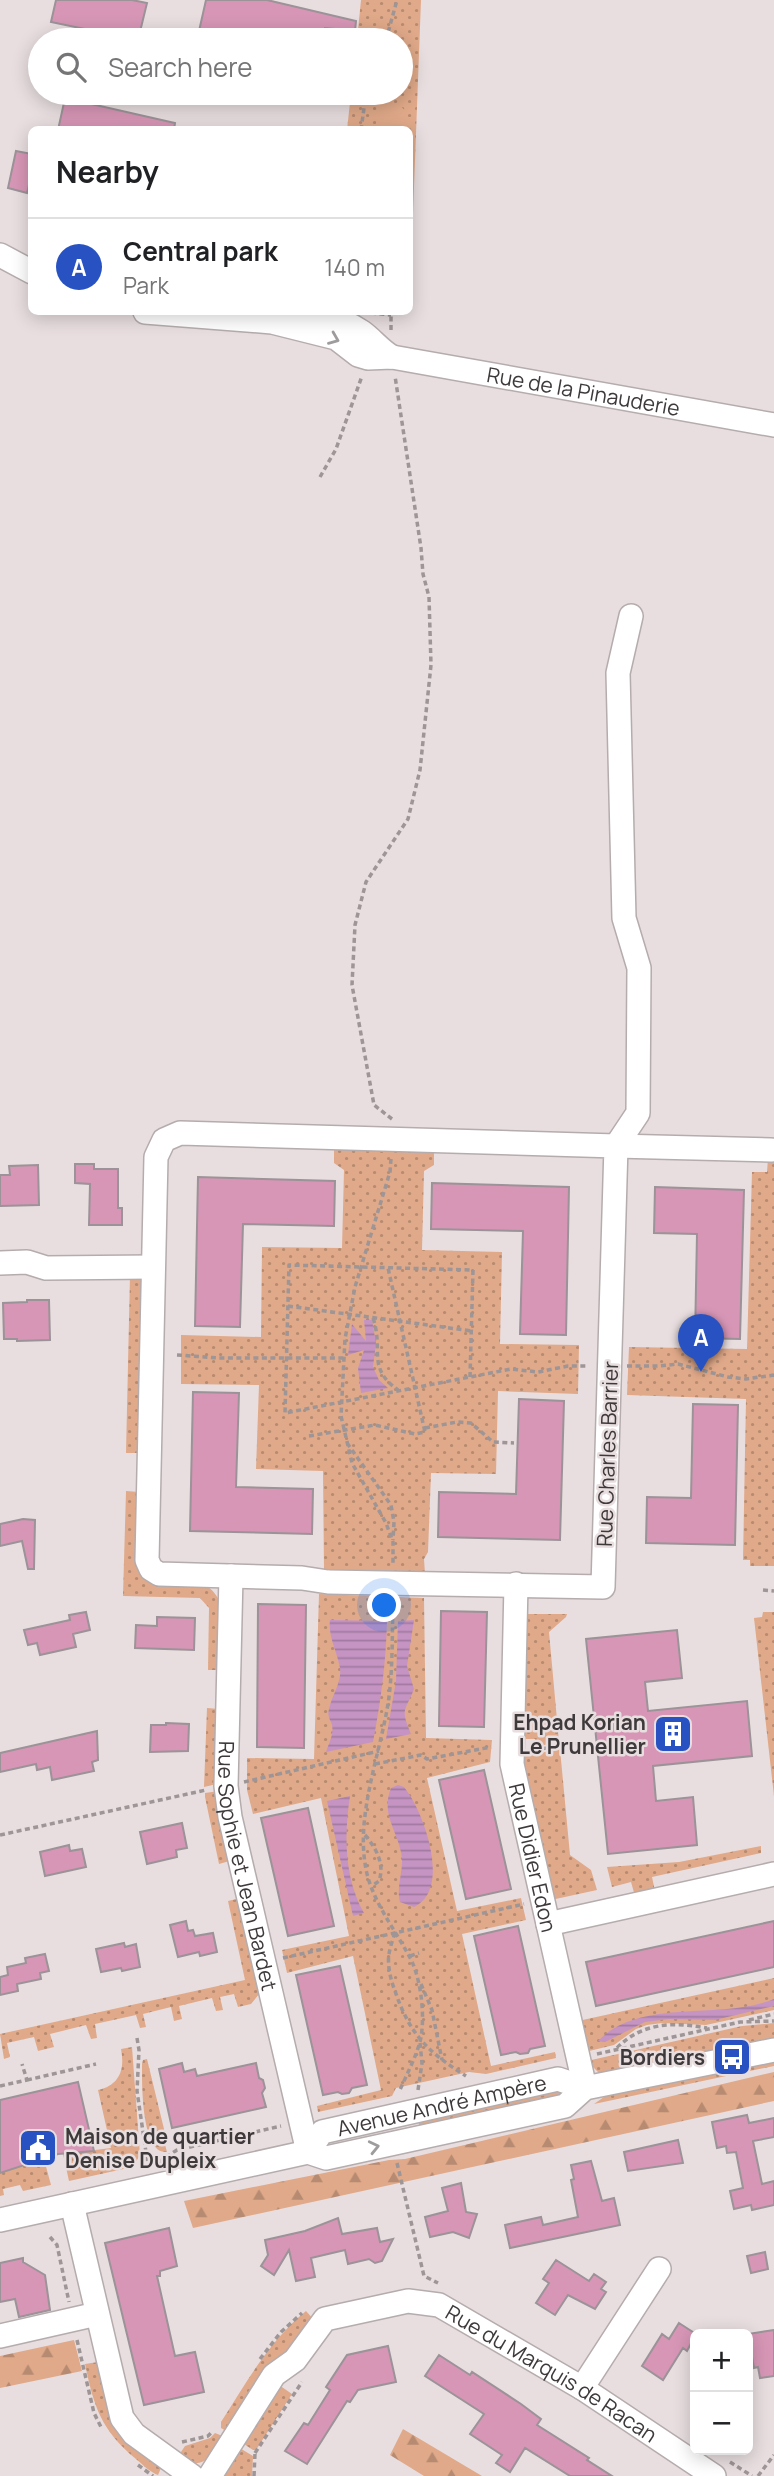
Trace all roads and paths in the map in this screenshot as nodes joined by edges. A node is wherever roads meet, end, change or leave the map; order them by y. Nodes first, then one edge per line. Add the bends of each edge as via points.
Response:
1 (397, 0) edge
2 (389, 28) edge
3 (364, 105) edge
4 (361, 126) edge
5 (0, 255) edge
6 (28, 270) edge
7 (183, 315) edge
8 (272, 322) junction
9 (392, 357) junction
10 (368, 358) junction
11 (774, 425) edge
12 (320, 477) dead end
13 (631, 616) dead end
14 (395, 1139) junction
15 (616, 1146) junction
16 (771, 1150) dead end
17 (0, 1263) edge
18 (153, 1266) junction
19 (361, 1267) junction
20 (388, 1268) junction
21 (288, 1306) junction
22 (349, 1315) junction
23 (373, 1318) junction
24 (401, 1322) junction
25 (472, 1331) junction
26 (177, 1355) dead end
27 (287, 1357) junction
28 (344, 1358) junction
29 (610, 1366) junction
30 (774, 1375) edge
31 (470, 1377) junction
32 (415, 1388) junction
33 (399, 1391) junction
34 (341, 1402) junction
35 (424, 1428) junction
36 (344, 1431) junction
37 (309, 1436) dead end
38 (345, 1440) junction
39 (513, 1443) dead end
40 (393, 1542) junction
41 (231, 1576) junction
42 (393, 1583) junction
43 (516, 1584) junction
44 (764, 1590) dead end
45 (774, 1591) edge
46 (583, 1743) dead end
47 (512, 1746) junction
48 (379, 1751) junction
49 (375, 1764) junction
50 (226, 1786) junction
51 (0, 1835) edge
52 (365, 1835) junction
53 (774, 1874) edge
54 (372, 1886) junction
55 (543, 1900) junction
56 (548, 1924) junction
57 (395, 1933) junction
58 (419, 1953) dead end
59 (410, 1956) junction
60 (263, 1962) junction
61 (419, 1979) junction
62 (774, 2014) edge
63 (740, 2022) dead end
64 (709, 2028) dead end
65 (137, 2038) dead end
66 (420, 2040) junction
67 (616, 2049) dead end
68 (774, 2050) edge
69 (443, 2061) junction
70 (22, 2064) dead end
71 (96, 2064) dead end
72 (466, 2076) dead end
73 (27, 2080) junction
74 (0, 2086) edge
75 (585, 2088) junction
76 (399, 2092) dead end
77 (412, 2112) junction
78 (286, 2125) dead end
79 (393, 2143) junction
80 (308, 2152) junction
81 (162, 2161) dead end
82 (148, 2166) dead end
83 (72, 2204) junction
84 (0, 2220) edge
85 (659, 2269) dead end
86 (444, 2286) dead end
87 (97, 2314) junction
88 (0, 2336) edge
89 (304, 2378) dead end
90 (582, 2388) junction
91 (233, 2440) junction
92 (255, 2453) dead end
93 (774, 2455) edge
94 (170, 2461) junction
95 (192, 2476) edge
96 (211, 2476) edge
97 (714, 2476) edge
98 (758, 2476) edge

1 - 2 path
3 - 4 path
5 - 6 street
7 - 8 street, Rue de la Pinauderie
8 - 9 street, Rue de la Pinauderie via 333,319 361,331
8 -> 10 street, Rue de la Pinauderie via 336,338
9 - 10 street, Rue de la Pinauderie
9 - 11 street, Rue de la Pinauderie
9 - 14 path via 429,597 431,665 420,771 408,819 366,882 355,925 352,985 374,1105 397,1123
10 - 12 path via 336,449
13 - 15 street via 618,673 624,918 639,968 638,1113
14 - 15 street, Rue Charles Barrier
14 - 18 street, Rue Charles Barrier via 180,1133 164,1140 156,1157
14 - 19 path via 390,1172
15 - 16 street
15 - 29 street, Rue Charles Barrier
17 - 18 street via 27,1262 46,1268
18 - 41 street, Rue Charles Barrier via 146,1560 159,1574
19 - 20 path
19 - 21 path via 289,1265
19 - 22 path
20 - 24 path
20 - 25 path via 473,1270
21 - 22 path
21 - 27 path
22 - 23 path
22 - 28 path
23 - 24 path
23 - 33 path via 378,1368
24 - 25 path
24 - 32 path
25 - 31 path
26 - 27 path
27 - 28 path
27 - 34 path via 285,1413
28 - 34 path
29 - 30 path via 678,1364 737,1378
29 - 31 path via 538,1372 511,1369
29 - 43 street, Rue Charles Barrier via 603,1587
31 - 32 path
32 - 33 path
32 - 35 path
33 - 34 path
34 - 36 path
35 - 36 path via 425,1432 415,1434 375,1426
35 - 39 path via 471,1423 493,1442
36 - 37 path
36 - 38 path
38 - 40 path
38 - 40 path via 391,1505
40 - 42 path
41 - 42 street, Rue Charles Barrier
41 - 50 street, Rue Sophie et Jean Bardet
42 - 43 street, Rue Charles Barrier
42 - 48 path via 388,1704
43 - 47 street, Rue Didier Edon
44 - 45 path
46 - 47 path via 535,1751
47 - 49 path
47 - 55 street, Rue Didier Edon via 512,1764
48 - 49 path
48 - 50 path
49 - 52 path
50 - 51 path
50 - 60 street, Rue Sophie et Jean Bardet
52 - 54 path via 365,1864
52 - 54 path via 375,1847 381,1867 379,1881
53 - 56 street
54 - 57 path
55 - 56 street, Rue Didier Edon
55 - 57 path
56 - 75 street, Rue Didier Edon
57 - 59 path
57 - 60 path
57 - 66 path via 388,1956 392,1983 403,2016
58 - 59 path
59 - 61 path
60 - 80 street, Rue Sophie et Jean Bardet
61 - 66 path
61 - 69 path via 432,2010
62 - 63 path
64 - 67 path via 649,2027
65 - 82 path via 138,2091
66 - 69 path
66 - 76 path
66 - 77 path via 419,2088
68 - 75 street, Avenue André Ampère
69 - 72 path
70 - 73 path
71 - 73 path
73 - 74 path
75 - 77 street, Avenue André Ampère via 558,2079
75 - 79 street, Avenue André Ampère via 565,2106
77 - 80 street, Avenue André Ampère via 322,2132
78 - 81 path via 177,2150
80 -> 79 street, Avenue André Ampère via 326,2158
79 - 86 path via 424,2276
80 - 83 street, Avenue André Ampère
83 - 84 street, Avenue André Ampère
83 - 87 street
85 - 90 street
87 - 88 street
87 - 94 street via 122,2418 134,2434
89 - 92 path
90 - 91 street, Rue du Marquis de Racan via 439,2305 408,2301 325,2319 295,2360 274,2375
90 - 97 street, Rue du Marquis de Racan
91 - 94 path via 215,2428 208,2436 180,2442
91 - 96 street, Rue du Marquis de Racan
93 - 98 path
94 - 95 street

